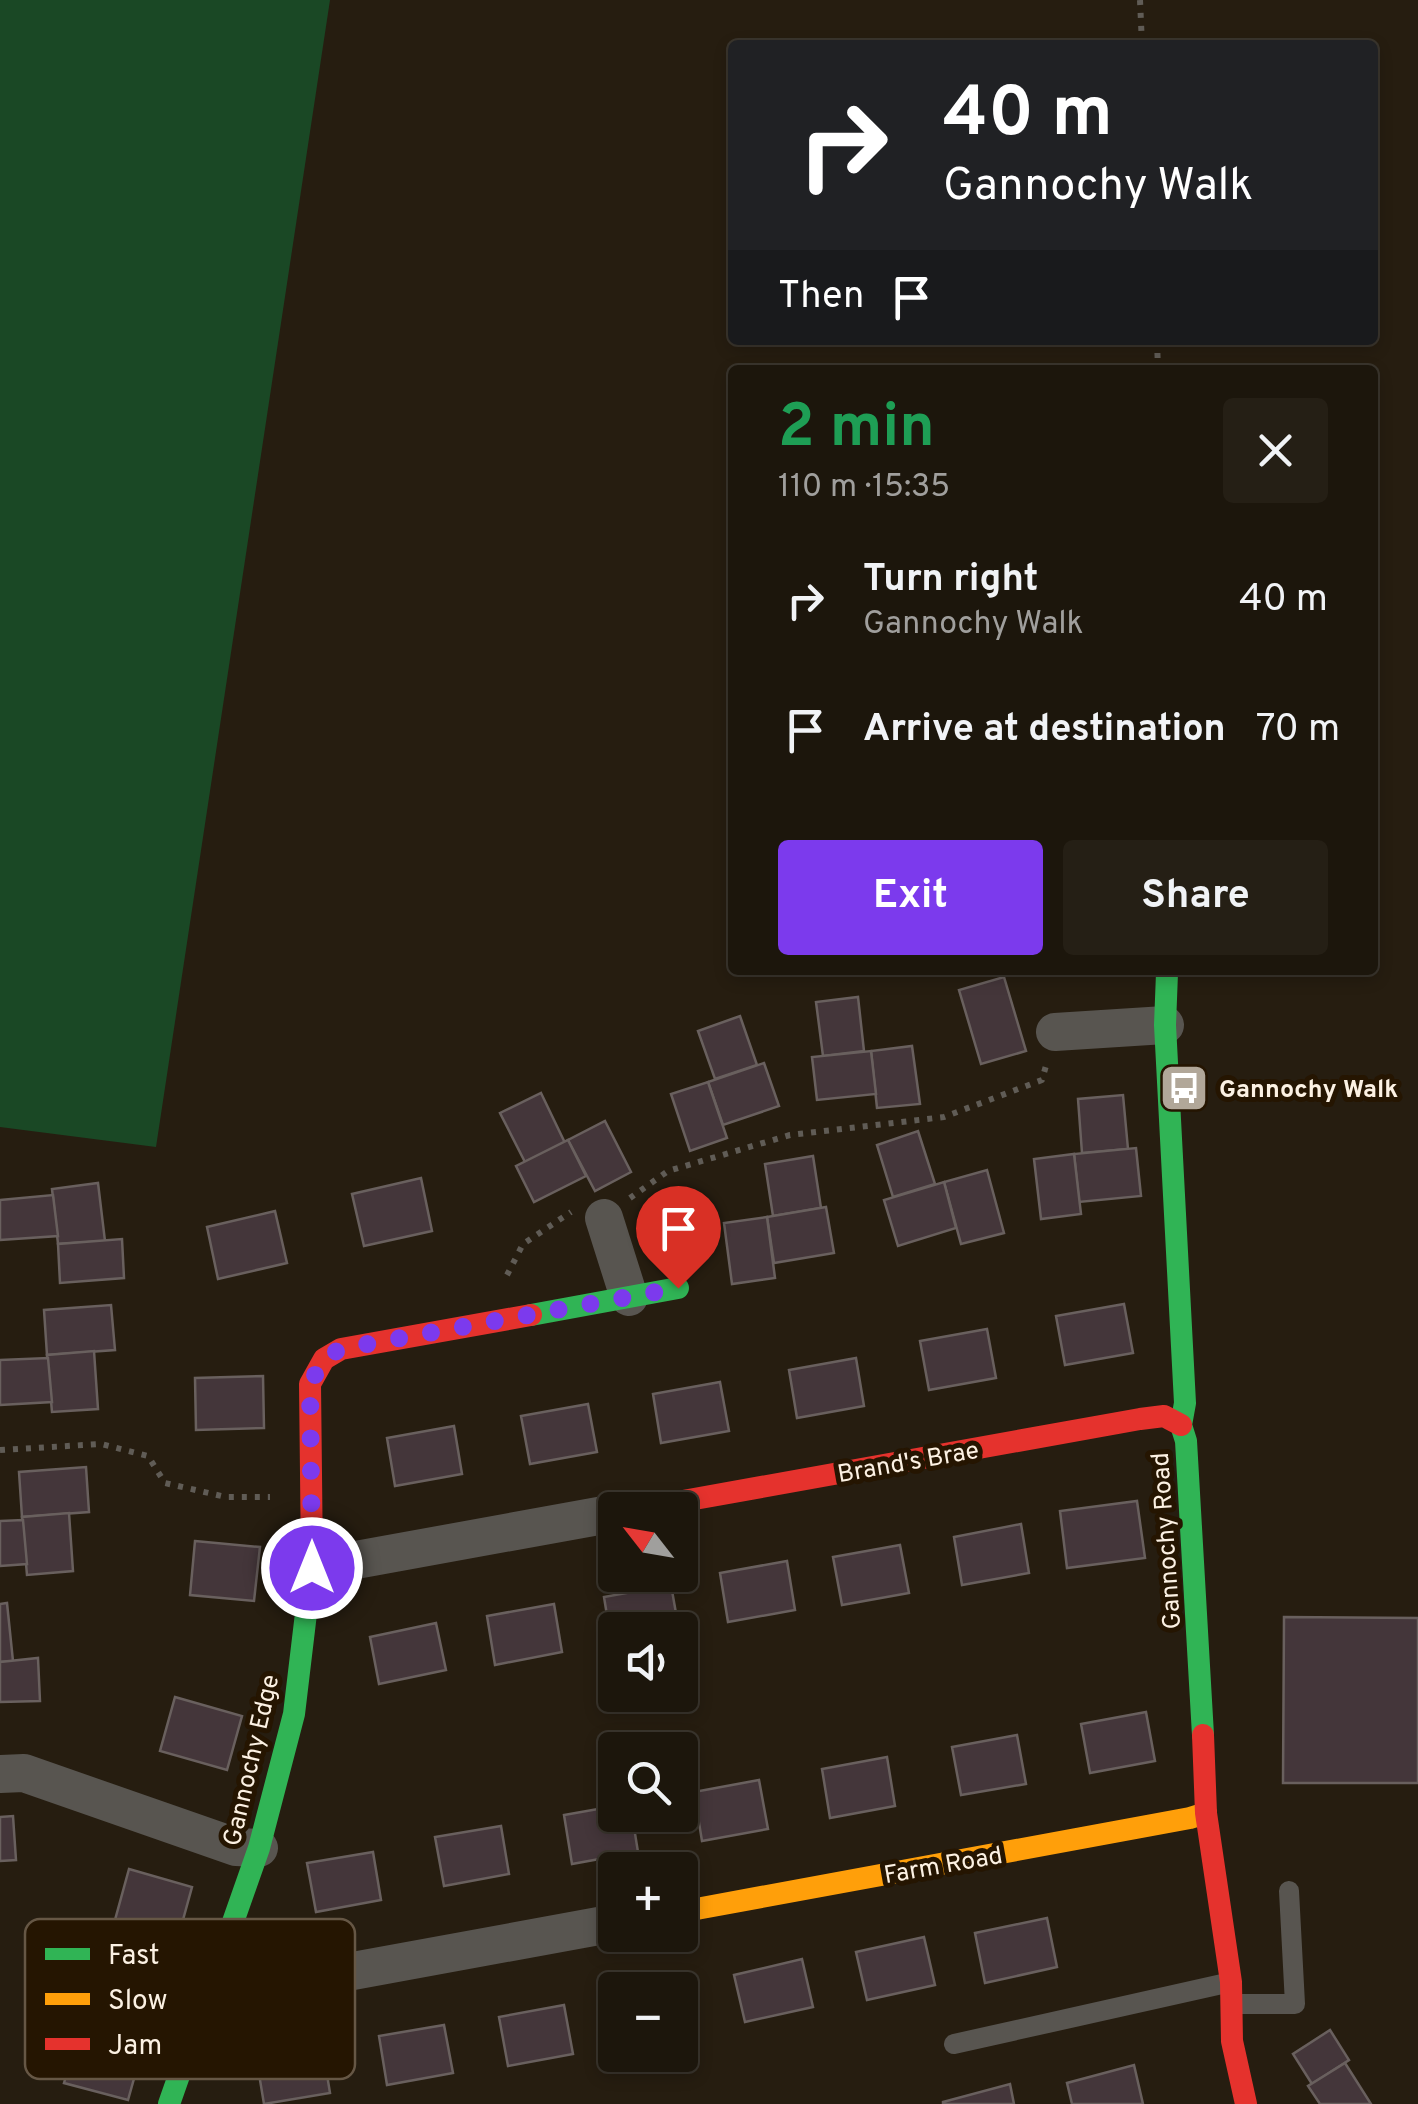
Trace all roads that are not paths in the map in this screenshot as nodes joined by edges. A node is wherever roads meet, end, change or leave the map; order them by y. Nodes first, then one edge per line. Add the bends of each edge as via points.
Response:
1 (1166, 975) edge
2 (1165, 1025) junction
3 (1055, 1032) road end
4 (604, 1218) road end
5 (678, 1288) dead end
6 (628, 1297) junction
7 (1181, 1425) junction
8 (698, 1498) edge
9 (598, 1516) edge
10 (312, 1568) junction
11 (0, 1774) edge
12 (1206, 1812) junction
13 (259, 1848) junction
14 (1289, 1891) dead end
15 (698, 1909) edge
16 (234, 1919) edge
17 (598, 1927) edge
18 (355, 1971) edge
19 (1231, 1993) junction
20 (954, 2044) dead end
21 (177, 2079) edge
22 (168, 2104) edge
23 (1246, 2104) edge

1 - 2 street, Gannochy Road
2 - 3 street
2 - 7 street, Gannochy Road
4 - 6 street
5 - 6 street
6 - 10 street, Gannochy Edge via 340,1349 324,1359 310,1384
7 - 8 street, Brand's Brae via 1164,1416 1140,1419
7 - 12 street, Gannochy Road
9 - 10 street
10 - 13 street, Gannochy Edge via 294,1714
11 - 13 street via 24,1773 236,1847
12 - 15 street, Farm Road
12 - 19 street, Gannochy Road
13 - 16 street, Gannochy Edge
14 - 19 lane via 1295,2004
17 - 18 street
19 - 20 lane
19 - 23 street, Gannochy Road via 1232,2041
21 - 22 street, Gannochy Edge

